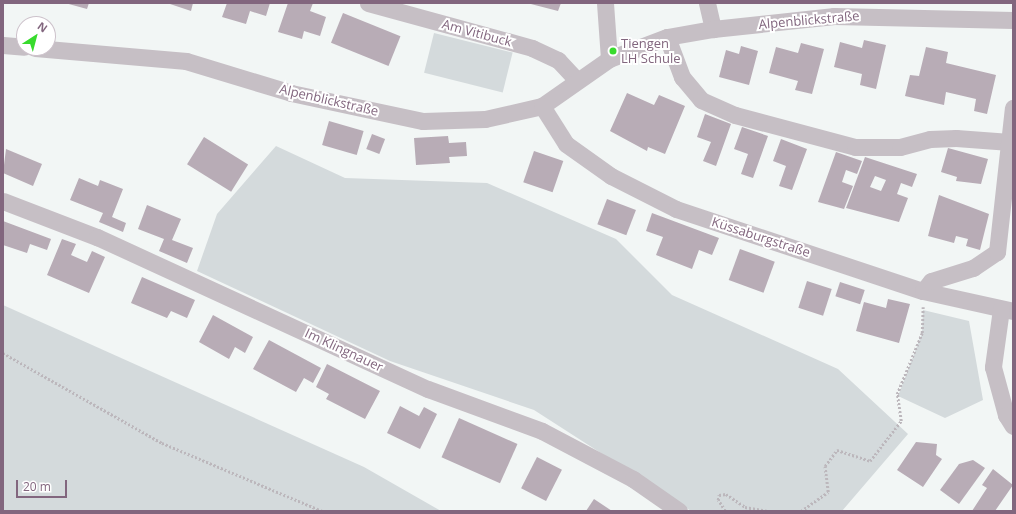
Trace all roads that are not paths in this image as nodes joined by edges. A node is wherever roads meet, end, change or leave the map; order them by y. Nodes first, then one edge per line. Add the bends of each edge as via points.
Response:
1 (368, 3) edge
2 (605, 3) edge
3 (707, 3) edge
4 (905, 9) edge
5 (1013, 20) edge
6 (713, 29) junction
7 (667, 37) junction
8 (3, 45) edge
9 (16, 46) edge
10 (56, 50) edge
11 (609, 59) junction
12 (576, 79) junction
13 (542, 106) junction
14 (1013, 108) edge
15 (1010, 142) junction
16 (3, 201) edge
17 (1008, 215) edge
18 (923, 291) junction
19 (1007, 310) edge
20 (1013, 426) edge
21 (679, 511) edge

1 - 12 street, Am Vitibuck via 532,48 558,60
2 - 11 street
3 - 6 street
4 - 5 street, Alpenblickstraße
4 - 6 street, Alpenblickstraße
6 - 7 street, Alpenblickstraße
7 - 11 street, Alpenblickstraße
7 - 15 street via 682,77 701,100 736,115 855,146 900,147 930,139 956,138
8 - 9 street
10 - 13 street, Alpenblickstraße via 186,61 291,92 423,121 485,120
11 - 12 street, Alpenblickstraße
12 - 13 street, Alpenblickstraße
13 - 18 street, Küssaburgstraße via 566,144 611,176 676,209
14 - 15 street
15 - 17 street
16 - 21 street, Im Klingnauer via 97,237 428,389 542,431 633,479
17 - 18 street via 997,252 973,268 931,281
18 - 19 street, Küssaburgstraße
19 - 20 street via 994,367 1006,415

